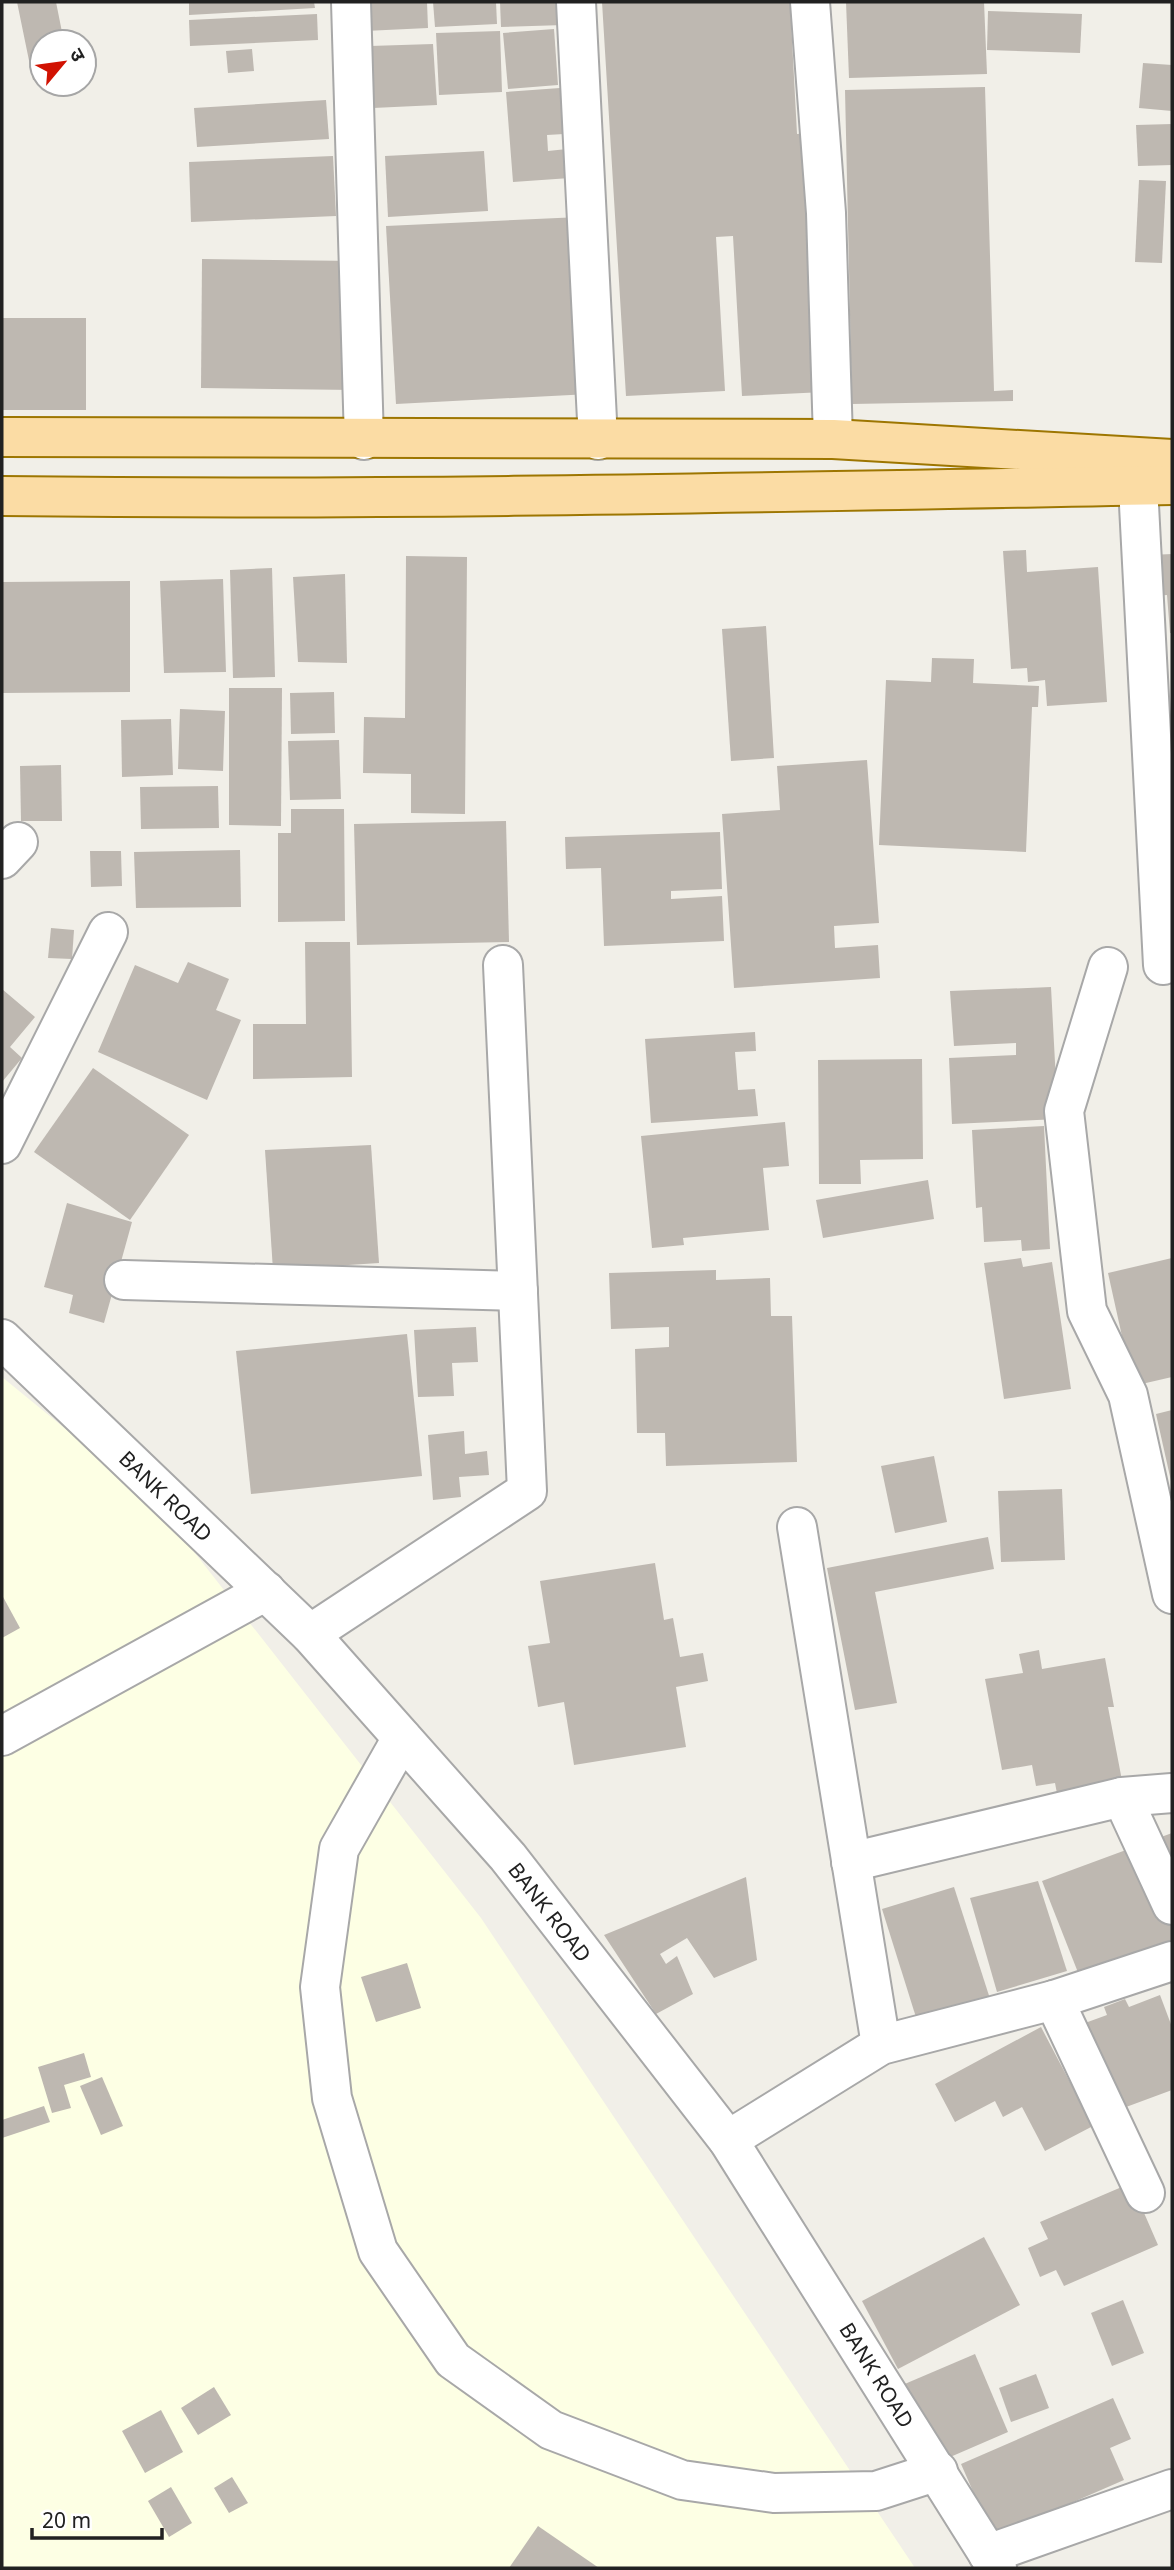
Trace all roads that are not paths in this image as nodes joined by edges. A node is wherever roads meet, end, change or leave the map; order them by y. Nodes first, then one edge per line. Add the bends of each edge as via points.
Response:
1 (351, 2) edge
2 (576, 2) edge
3 (810, 2) edge
4 (2, 437) edge
5 (833, 439) junction
6 (364, 440) junction
7 (598, 440) junction
8 (1172, 459) edge
9 (1155, 485) edge
10 (2, 496) edge
11 (108, 932) dead end
12 (503, 965) dead end
13 (1163, 965) dead end
14 (1108, 967) dead end
15 (2, 1144) edge
16 (124, 1280) dead end
17 (518, 1292) junction
18 (2, 1339) edge
19 (797, 1527) dead end
20 (266, 1591) junction
21 (1172, 1594) edge
22 (310, 1634) junction
23 (2, 1736) edge
24 (402, 1738) junction
25 (1172, 1793) edge
26 (1122, 1797) junction
27 (851, 1862) junction
28 (1172, 1905) edge
29 (1172, 1961) edge
30 (1054, 2000) junction
31 (881, 2045) junction
32 (728, 2140) junction
33 (1145, 2193) dead end
34 (938, 2471) junction
35 (1172, 2488) edge
36 (992, 2561) edge

1 - 6 street
2 - 7 street
3 - 5 street via 826,213
4 - 6 main road
5 - 7 main road
5 - 8 main road
6 - 7 main road
9 - 10 main road via 233,499
9 - 13 street
11 - 15 street
12 - 17 street
14 - 21 street via 1064,1111 1087,1311 1128,1395
16 - 17 street
17 - 22 street via 527,1491
18 - 20 street, BANK ROAD
19 - 27 street
20 - 22 street, BANK ROAD
20 - 23 street
22 - 24 street, BANK ROAD
24 - 32 street, BANK ROAD via 508,1857
24 - 34 street via 339,1849 320,1987 332,2098 378,2251 453,2360 551,2430 682,2480 774,2493 876,2491
25 - 26 street
26 - 27 street
26 - 28 street
27 - 31 street
29 - 30 street
30 - 31 street
30 - 33 street
31 - 32 street
32 - 34 street, BANK ROAD
34 - 36 street, BANK ROAD
35 - 36 street

